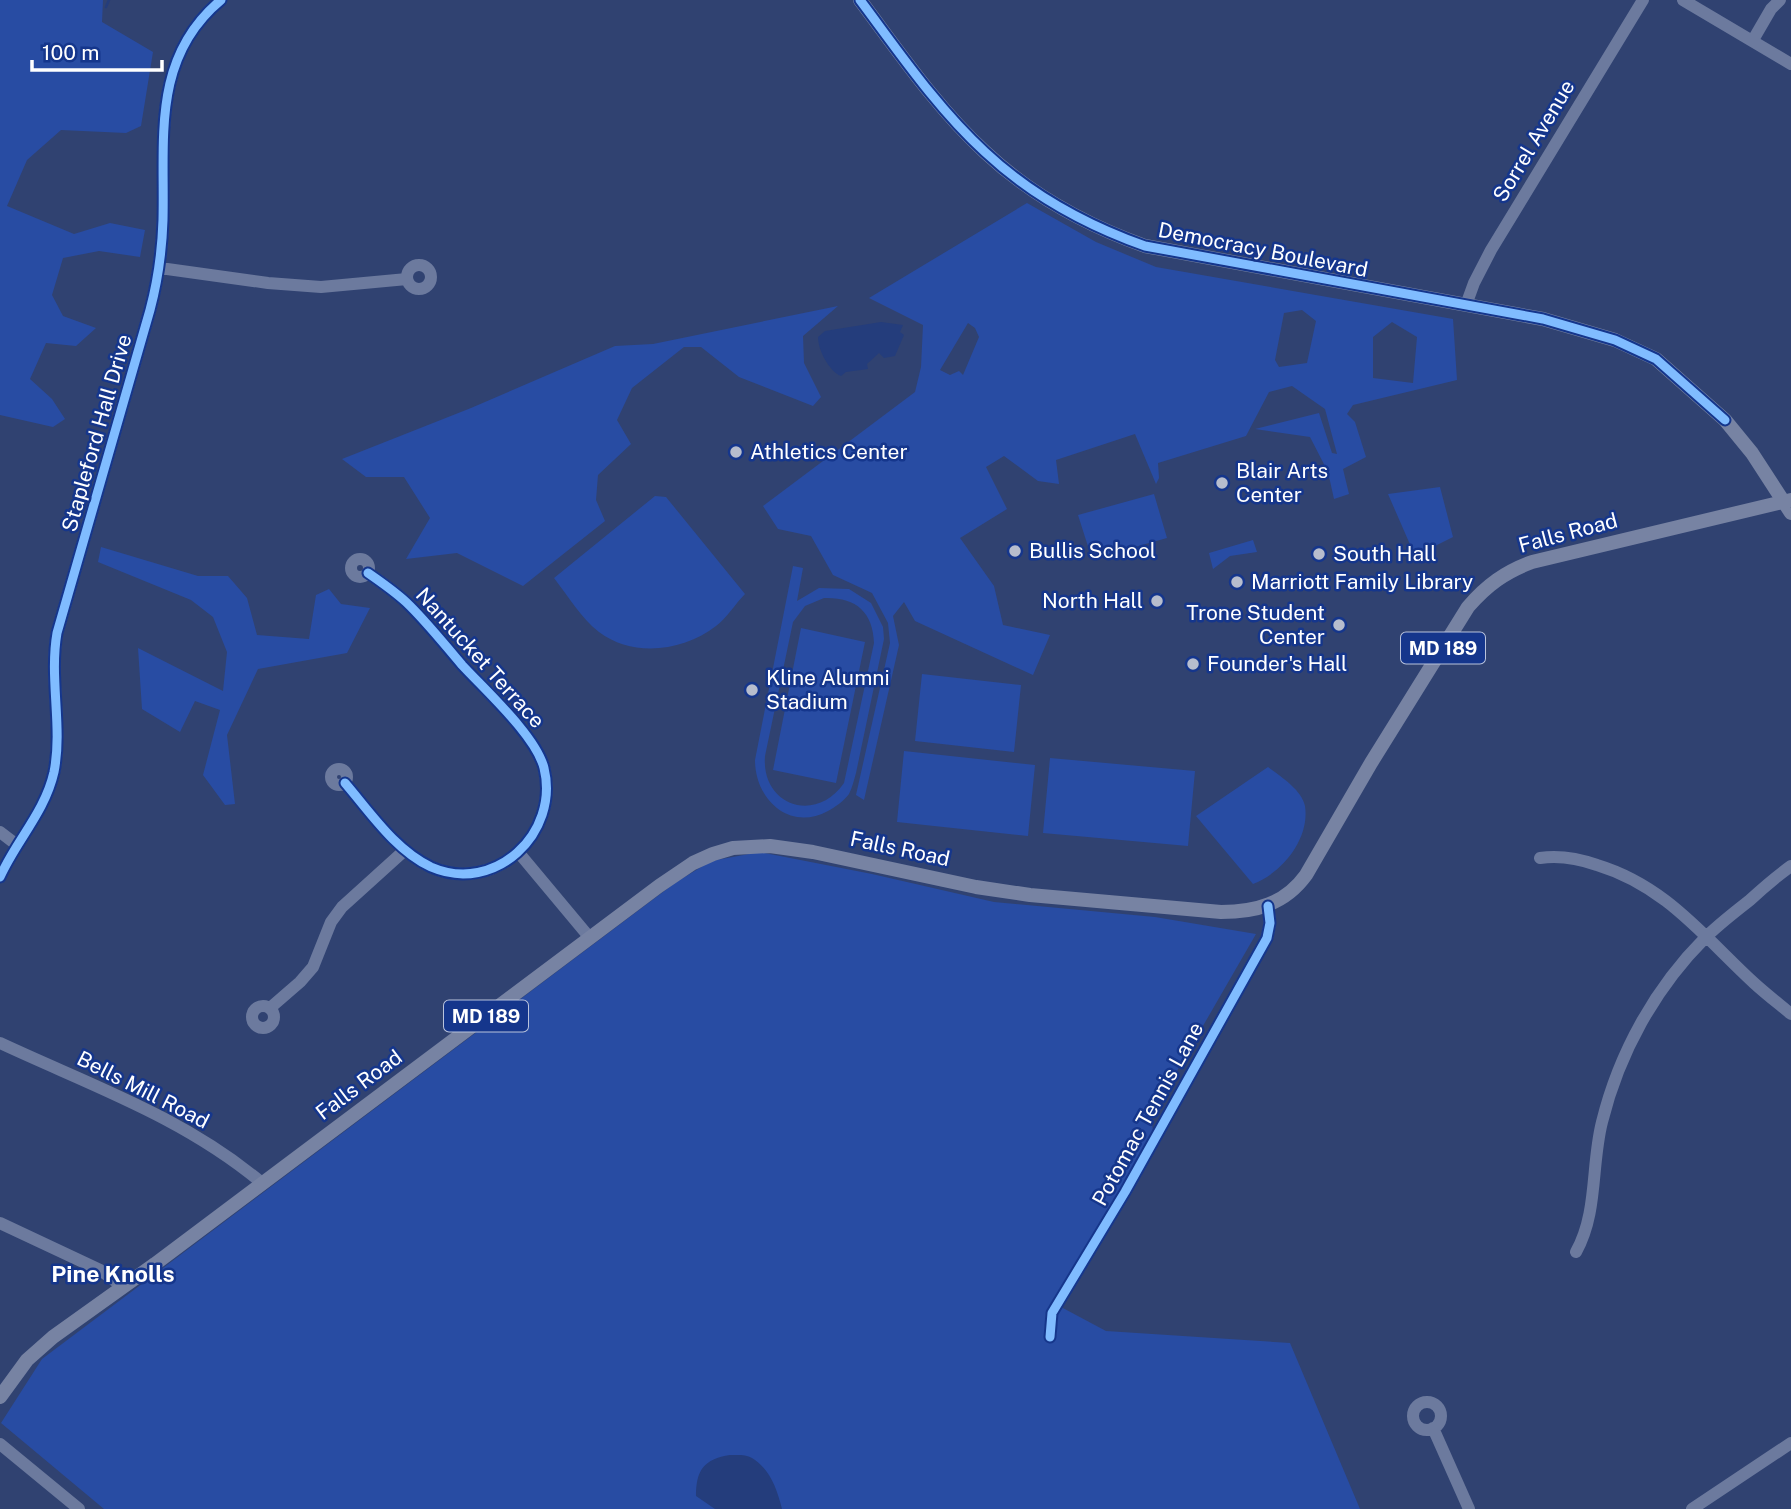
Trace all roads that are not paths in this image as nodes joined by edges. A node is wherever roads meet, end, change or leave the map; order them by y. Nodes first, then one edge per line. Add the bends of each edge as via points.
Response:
1 (221, 0) edge
2 (860, 0) edge
3 (1643, 0) edge
4 (1683, 0) edge
5 (1780, 0) edge
6 (1753, 40) junction
7 (1791, 64) edge
8 (160, 268) junction
9 (407, 279) dead end
10 (1466, 305) junction
11 (1788, 505) edge
12 (368, 573) dead end
13 (345, 783) dead end
14 (0, 832) edge
15 (18, 845) junction
16 (405, 850) junction
17 (519, 853) junction
18 (1540, 858) dead end
19 (1791, 866) edge
20 (0, 877) edge
21 (1268, 906) junction
22 (1706, 936) junction
23 (590, 938) junction
24 (270, 1008) dead end
25 (1791, 1014) edge
26 (0, 1042) edge
27 (262, 1183) junction
28 (0, 1223) edge
29 (1576, 1252) dead end
30 (123, 1287) junction
31 (1050, 1337) dead end
32 (0, 1396) edge
33 (1433, 1428) dead end
34 (1791, 1443) edge
35 (0, 1444) edge
36 (79, 1509) edge
37 (1469, 1509) edge
38 (1692, 1509) edge

1 - 8 street, Stapleford Hall Drive via 186,41 171,74 166,96
2 - 10 main road, Democracy Boulevard via 976,144 1026,185 1090,224 1145,246
3 - 10 street, Sorrel Avenue via 1495,243
4 - 6 street
5 - 6 street
6 - 7 street
8 - 9 street via 309,287
8 - 15 street, Stapleford Hall Drive via 57,633 52,673 53,773 40,809
10 - 11 main road, Democracy Boulevard via 1580,329 1656,359 1725,420
11 - 21 main road, Falls Road / MD 189 via 1532,562 1508,571 1483,589 1371,763 1306,875 1295,889
12 - 17 street, Nantucket Terrace via 407,603 537,750 546,797 538,827
13 - 16 street, Nantucket Terrace
14 - 15 street
15 - 20 street, Stapleford Hall Drive
16 - 17 street, Nantucket Terrace via 434,868 468,873 494,867
16 - 24 street via 342,907 313,967
17 - 23 street
18 - 22 street via 1577,858 1623,873 1664,898
19 - 22 street
21 - 23 main road, Falls Road / MD 189 via 1221,912 1030,895 813,852 751,845 713,853 693,863
21 - 31 street, Potomac Tennis Lane via 1267,938 1052,1313
22 - 25 street
22 - 29 street via 1660,992 1626,1053 1602,1123 1590,1216
23 - 27 main road, Falls Road / MD 189
26 - 27 street, Bells Mill Road via 185,1128
27 - 30 main road, Falls Road / MD 189
28 - 30 street via 100,1270
30 - 32 main road, Falls Road / MD 189 via 34,1354
33 - 37 street
34 - 38 street
35 - 36 street

